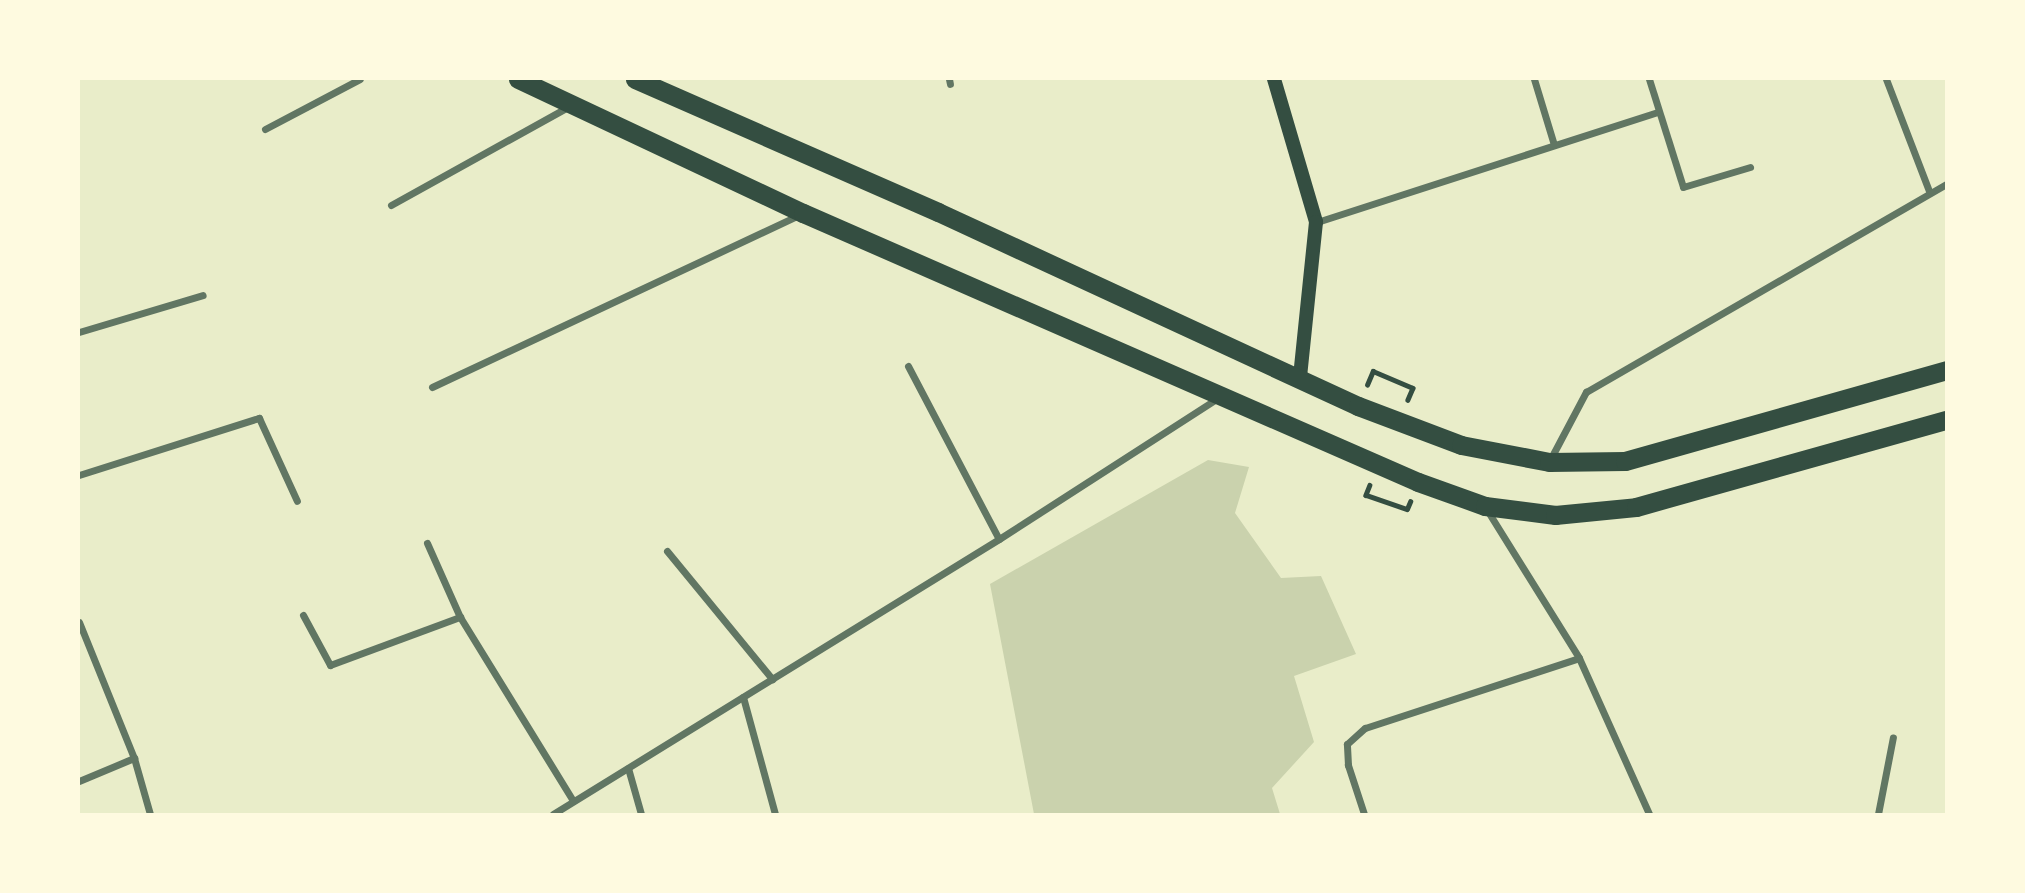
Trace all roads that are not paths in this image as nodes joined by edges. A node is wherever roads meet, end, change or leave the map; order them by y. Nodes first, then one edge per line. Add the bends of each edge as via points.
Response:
1 (360, 79) edge
2 (518, 79) edge
3 (635, 79) edge
4 (1274, 79) edge
5 (1534, 79) edge
6 (1650, 79) edge
7 (1885, 79) edge
8 (572, 104) junction
9 (1658, 112) junction
10 (265, 129) dead end
11 (1554, 145) junction
12 (1750, 167) dead end
13 (1946, 184) edge
14 (1929, 191) junction
15 (391, 205) dead end
16 (803, 213) junction
17 (1316, 222) junction
18 (203, 295) dead end
19 (79, 332) edge
20 (908, 366) dead end
21 (1946, 370) edge
22 (1300, 378) junction
23 (432, 387) dead end
24 (1220, 397) junction
25 (1946, 421) edge
26 (1549, 462) junction
27 (79, 475) edge
28 (297, 501) dead end
29 (1485, 506) junction
30 (999, 539) junction
31 (427, 543) dead end
32 (667, 551) dead end
33 (303, 615) dead end
34 (460, 617) junction
35 (79, 622) edge
36 (1579, 658) junction
37 (772, 679) junction
38 (743, 697) junction
39 (1893, 737) dead end
40 (134, 758) junction
41 (628, 768) junction
42 (79, 781) edge
43 (573, 801) junction
44 (150, 814) edge
45 (552, 814) edge
46 (641, 814) edge
47 (775, 814) edge
48 (1364, 814) edge
49 (1649, 814) edge
50 (1878, 814) edge

1 - 10 street
2 - 8 highway
3 - 22 highway
4 - 17 main road
5 - 11 street
6 - 9 street
7 - 14 street
8 - 15 street
8 - 16 highway
9 - 11 street
9 - 12 street via 1683,187
11 - 17 street
13 - 14 street
14 - 26 street via 1586,393
16 - 23 street
16 - 24 highway
17 - 22 main road
18 - 19 street
20 - 30 street
21 - 26 highway via 1625,461
22 - 26 highway via 1461,445
24 - 29 highway
24 - 30 street
25 - 29 highway via 1636,507 1555,514
27 - 28 street via 259,418
29 - 36 street
30 - 37 street
31 - 34 street
32 - 37 street
33 - 34 street via 330,666
34 - 43 street
35 - 40 street
36 - 48 street via 1365,728 1347,744 1348,765
36 - 49 street
37 - 38 street
38 - 41 street
38 - 47 street
39 - 50 street
40 - 42 street
40 - 44 street
41 - 43 street
41 - 46 street
43 - 45 street

